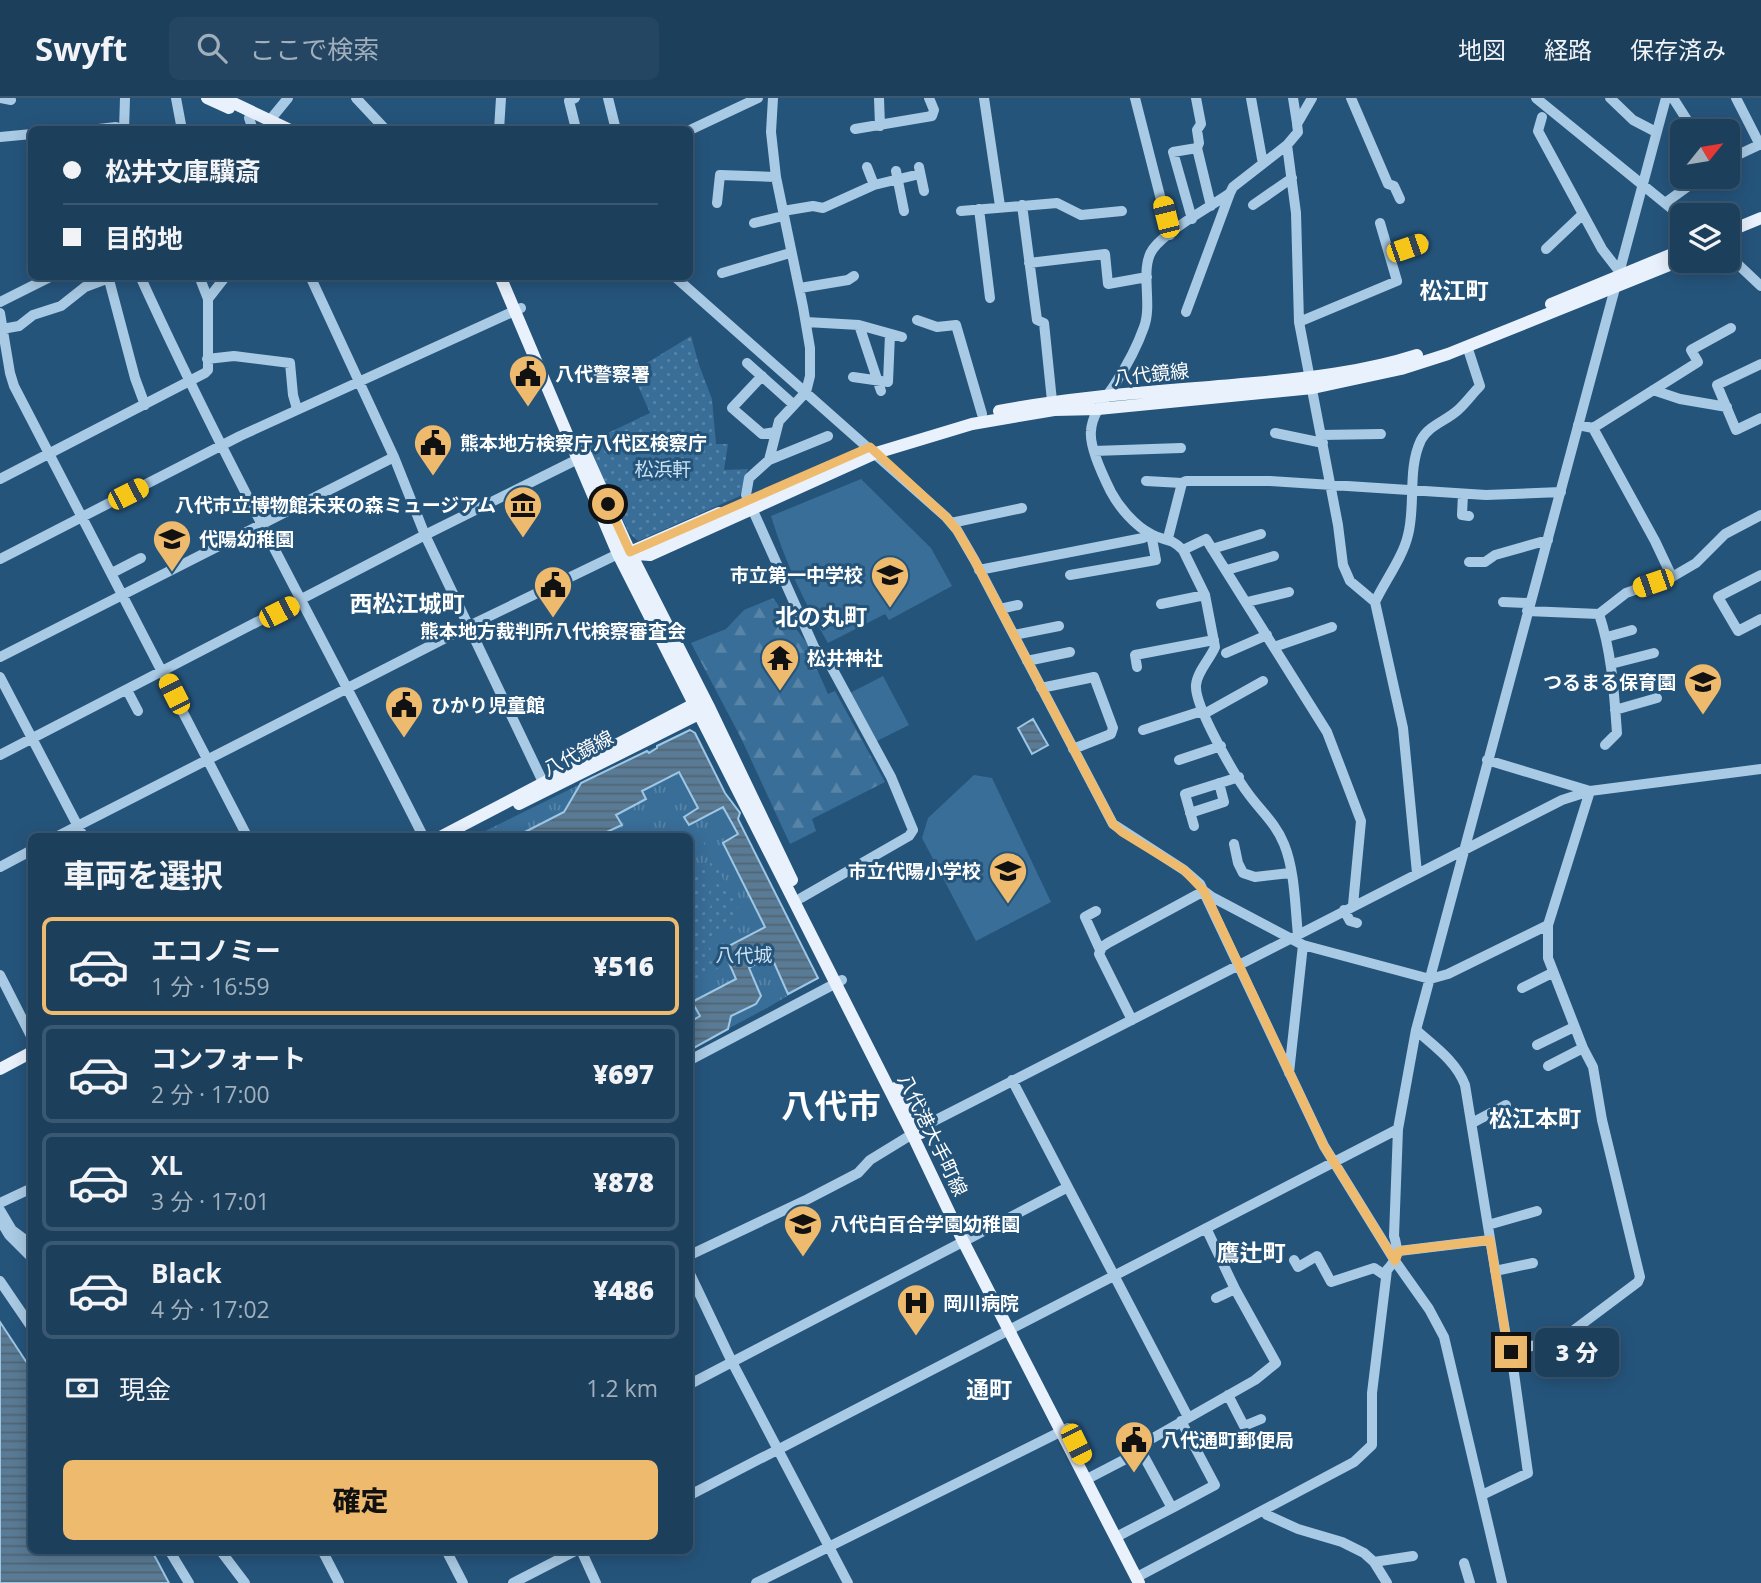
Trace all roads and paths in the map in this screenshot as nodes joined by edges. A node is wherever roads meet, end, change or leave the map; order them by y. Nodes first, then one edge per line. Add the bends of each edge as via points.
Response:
1 (0, 98) edge
2 (125, 98) edge
3 (176, 98) edge
4 (208, 98) edge
5 (223, 98) edge
6 (288, 98) edge
7 (500, 98) edge
8 (608, 98) edge
9 (758, 98) edge
10 (773, 98) edge
11 (879, 98) edge
12 (929, 98) edge
13 (984, 98) edge
14 (1135, 98) edge
15 (1196, 98) edge
16 (1251, 98) edge
17 (1293, 98) edge
18 (1312, 98) edge
19 (1351, 98) edge
20 (1610, 98) edge
21 (1666, 98) edge
22 (1673, 98) edge
23 (1737, 98) edge
24 (571, 99) edge
25 (11, 100) dead end
26 (362, 100) edge
27 (1542, 100) edge
28 (738, 102) edge
29 (1542, 117) dead end
30 (1686, 119) edge
31 (251, 120) edge
32 (1297, 124) junction
33 (272, 125) edge
34 (575, 125) dead end
35 (123, 126) edge
36 (181, 126) edge
37 (383, 126) edge
38 (499, 126) edge
39 (615, 126) edge
40 (880, 126) junction
41 (693, 128) edge
42 (855, 129) dead end
43 (1656, 132) junction
44 (28, 134) edge
45 (0, 137) edge
46 (1760, 144) edge
47 (1287, 145) junction
48 (1197, 148) junction
49 (1740, 154) edge
50 (1263, 164) junction
51 (867, 167) dead end
52 (897, 176) junction
53 (776, 177) junction
54 (1292, 178) junction
55 (1643, 184) junction
56 (874, 185) junction
57 (1684, 189) edge
58 (923, 191) dead end
59 (1230, 193) junction
60 (1400, 199) dead end
61 (718, 203) dead end
62 (1665, 203) junction
63 (1022, 205) junction
64 (1253, 205) dead end
65 (1000, 206) junction
66 (1211, 206) junction
67 (1670, 207) edge
68 (979, 209) junction
69 (904, 211) dead end
70 (961, 211) dead end
71 (1122, 211) dead end
72 (783, 214) junction
73 (1583, 214) junction
74 (1761, 218) edge
75 (1192, 219) junction
76 (754, 223) dead end
77 (1380, 223) dead end
78 (1740, 227) edge
79 (1761, 227) edge
80 (1170, 235) junction
81 (1740, 236) edge
82 (1424, 243) dead end
83 (1546, 249) dead end
84 (790, 253) junction
85 (1390, 254) junction
86 (1670, 255) edge
87 (1029, 263) junction
88 (1670, 263) edge
89 (1740, 266) edge
90 (722, 273) dead end
91 (854, 276) dead end
92 (1147, 277) junction
93 (1618, 278) junction
94 (44, 280) edge
95 (102, 280) edge
96 (110, 280) edge
97 (142, 280) edge
98 (201, 280) edge
99 (223, 280) edge
100 (312, 280) edge
101 (502, 280) edge
102 (508, 280) edge
103 (679, 280) edge
104 (1761, 286) edge
105 (800, 288) junction
106 (990, 298) dead end
107 (208, 299) junction
108 (0, 302) edge
109 (518, 309) junction
110 (1186, 312) dead end
111 (0, 313) edge
112 (916, 320) dead end
113 (806, 322) junction
114 (1299, 322) junction
115 (859, 325) junction
116 (1731, 328) dead end
117 (2, 329) junction
118 (890, 334) junction
119 (902, 337) dead end
120 (1467, 346) junction
121 (207, 359) junction
122 (747, 363) dead end
123 (1761, 364) edge
124 (5, 374) edge
125 (762, 376) junction
126 (853, 377) dead end
127 (360, 381) junction
128 (188, 382) junction
129 (1312, 383) junction
130 (879, 386) junction
131 (1653, 390) junction
132 (806, 392) junction
133 (1052, 401) junction
134 (1102, 403) junction
135 (145, 405) junction
136 (794, 405) junction
137 (1727, 407) junction
138 (298, 409) junction
139 (982, 414) junction
140 (1761, 418) edge
141 (1578, 425) junction
142 (1593, 428) junction
143 (776, 432) junction
144 (1275, 433) dead end
145 (1381, 434) dead end
146 (828, 436) dead end
147 (1322, 439) junction
148 (220, 446) junction
149 (1181, 448) dead end
150 (873, 450) junction
151 (1094, 451) junction
152 (50, 454) junction
153 (394, 457) junction
154 (582, 457) junction
155 (769, 460) junction
156 (0, 479) edge
157 (1146, 481) dead end
158 (1182, 483) junction
159 (1330, 486) junction
160 (1412, 491) junction
161 (1561, 492) junction
162 (1463, 494) junction
163 (750, 504) junction
164 (1022, 508) dead end
165 (1761, 515) edge
166 (1469, 516) dead end
167 (82, 517) junction
168 (951, 523) junction
169 (261, 524) junction
170 (1151, 534) junction
171 (1261, 534) dead end
172 (425, 535) junction
173 (1168, 538) junction
174 (1548, 540) junction
175 (1212, 549) junction
176 (1183, 550) junction
177 (624, 553) junction
178 (1274, 556) dead end
179 (141, 558) dead end
180 (0, 559) edge
181 (1469, 562) dead end
182 (979, 570) junction
183 (1227, 570) junction
184 (112, 573) junction
185 (1070, 575) dead end
186 (1761, 575) edge
187 (1672, 577) junction
188 (1289, 592) dead end
189 (1205, 595) junction
190 (123, 596) junction
191 (302, 601) junction
192 (1247, 602) junction
193 (1503, 602) dead end
194 (1376, 603) junction
195 (1161, 604) dead end
196 (1018, 605) dead end
197 (1528, 607) junction
198 (1000, 609) junction
199 (1599, 614) junction
200 (1761, 620) edge
201 (469, 626) junction
202 (1059, 626) dead end
203 (1332, 626) dead end
204 (1632, 630) dead end
205 (1014, 635) junction
206 (1267, 635) junction
207 (1607, 637) junction
208 (1214, 640) junction
209 (1275, 647) junction
210 (1069, 652) dead end
211 (1226, 653) dead end
212 (1654, 653) dead end
213 (0, 657) edge
214 (1027, 660) junction
215 (1611, 664) junction
216 (1137, 667) dead end
217 (163, 671) junction
218 (0, 677) edge
219 (1264, 681) dead end
220 (348, 688) junction
221 (1041, 688) junction
222 (127, 690) junction
223 (1657, 698) dead end
224 (701, 707) junction
225 (1615, 710) junction
226 (138, 711) dead end
227 (1203, 713) junction
228 (1143, 730) dead end
229 (33, 738) junction
230 (1605, 745) dead end
231 (1221, 746) junction
232 (1073, 749) junction
233 (0, 755) edge
234 (207, 760) junction
235 (1179, 760) dead end
236 (1487, 760) junction
237 (1761, 769) edge
238 (1239, 777) junction
239 (542, 782) junction
240 (1219, 783) junction
241 (1590, 792) junction
242 (1190, 813) junction
243 (78, 825) junction
244 (1194, 827) dead end
245 (63, 833) edge
246 (82, 833) edge
247 (245, 833) edge
248 (421, 833) edge
249 (448, 833) edge
250 (460, 833) edge
251 (1234, 844) dead end
252 (1463, 850) junction
253 (28, 852) edge
254 (0, 867) edge
255 (1290, 873) junction
256 (1417, 873) junction
257 (1204, 891) junction
258 (801, 898) junction
259 (1348, 908) junction
260 (1096, 911) dead end
261 (1357, 923) dead end
262 (1548, 925) junction
263 (1298, 939) junction
264 (1100, 950) junction
265 (1239, 967) junction
266 (1552, 973) junction
267 (0, 975) edge
268 (1430, 979) junction
269 (838, 982) junction
270 (1522, 988) dead end
271 (1132, 1020) junction
272 (1574, 1027) junction
273 (28, 1030) edge
274 (1416, 1030) junction
275 (1537, 1045) dead end
276 (1583, 1048) junction
277 (28, 1054) edge
278 (693, 1058) edge
279 (1548, 1066) dead end
280 (0, 1069) edge
281 (1289, 1073) junction
282 (1012, 1080) junction
283 (1506, 1105) dead end
284 (1472, 1123) junction
285 (1398, 1129) junction
286 (915, 1132) junction
287 (1333, 1163) junction
288 (1069, 1187) junction
289 (28, 1190) edge
290 (1, 1202) edge
291 (1537, 1211) dead end
292 (0, 1220) edge
293 (1488, 1225) junction
294 (1206, 1228) junction
295 (0, 1234) edge
296 (967, 1240) junction
297 (1490, 1240) junction
298 (28, 1250) edge
299 (28, 1250) edge
300 (28, 1251) edge
301 (693, 1254) edge
302 (1397, 1256) junction
303 (1533, 1263) dead end
304 (1298, 1267) dead end
305 (1495, 1271) junction
306 (1115, 1276) junction
307 (1386, 1276) junction
308 (693, 1280) edge
309 (0, 1281) edge
310 (1236, 1289) junction
311 (1216, 1298) dead end
312 (28, 1322) edge
313 (1013, 1329) junction
314 (1511, 1352) junction
315 (732, 1362) junction
316 (693, 1382) edge
317 (1228, 1395) junction
318 (1185, 1419) junction
319 (1261, 1419) dead end
320 (1064, 1430) junction
321 (779, 1451) junction
322 (1141, 1451) junction
323 (1091, 1477) junction
324 (693, 1494) edge
325 (1482, 1495) junction
326 (1172, 1507) junction
327 (1264, 1511) junction
328 (1120, 1535) junction
329 (829, 1547) junction
330 (171, 1554) edge
331 (223, 1554) edge
332 (323, 1554) edge
333 (448, 1554) edge
334 (571, 1554) edge
335 (581, 1554) edge
336 (1413, 1556) dead end
337 (1374, 1562) junction
338 (1465, 1563) dead end
339 (1140, 1581) edge
340 (189, 1583) edge
341 (245, 1583) edge
342 (339, 1583) edge
343 (463, 1583) edge
344 (513, 1583) edge
345 (596, 1583) edge
346 (756, 1583) edge
347 (848, 1583) edge
348 (1387, 1583) edge
349 (1470, 1583) edge
350 (1502, 1583) edge

1 - 25 street
2 - 35 street
3 - 36 street
4 - 31 main road
5 - 31 main road
6 - 33 street
7 - 38 street
8 - 39 street
9 - 28 street
10 - 53 street
11 - 40 street
12 - 40 street via 932,116
13 - 65 street
14 - 80 street
15 - 48 street via 1201,124
16 - 50 street
17 - 32 street
18 - 32 street
19 - 60 street via 1388,184
20 - 43 street via 1633,120
21 - 43 street
22 - 30 street
23 - 46 street
24 - 34 street
26 - 37 street
27 - 55 street
28 - 41 street
29 - 73 street via 1538,131
31 - 33 main road
32 - 47 street via 1298,132
40 - 42 street
43 - 55 street
44 - 45 street
46 - 49 street
47 - 50 street
47 - 54 street
48 - 66 street
48 - 75 street via 1173,152
50 - 59 street
51 - 56 street
52 - 56 street
52 - 58 street via 920,171
52 - 69 street
53 - 61 street via 720,174
53 - 72 street
54 - 64 street
54 - 114 street
55 - 62 street
55 - 93 street
56 - 72 street via 823,208
57 - 62 street
59 - 66 street
59 - 110 street
62 - 67 street
63 - 65 street
63 - 71 street via 1057,203 1081,215
63 - 87 street
65 - 68 street
66 - 75 street
68 - 70 street
68 - 106 street
72 - 76 street
72 - 84 street
73 - 83 street
73 - 93 street
74 - 78 main road
75 - 80 street
77 - 85 street
79 - 81 main road
80 - 92 street via 1153,248 1146,263
82 - 85 street
84 - 90 street
84 - 105 street
85 - 114 street via 1397,281
86 - 93 main road, 八代鏡線
87 - 92 street via 1105,254 1108,284
87 - 133 street via 1037,320 1044,323
88 - 93 main road, 八代鏡線
89 - 104 street
91 - 105 street
92 - 134 street via 1143,330
93 - 120 main road, 八代鏡線
93 - 129 main road, 八代鏡線 via 1445,346
93 - 141 street
94 - 108 street
95 - 117 street via 61,306
96 - 135 street
97 - 128 street
98 - 107 street
99 - 107 street
100 - 127 street
101 - 109 main road
102 - 109 main road
103 - 132 street
105 - 113 street
107 - 121 street
109 - 127 street
109 - 154 main road
111 - 117 street
112 - 139 street via 937,327 956,325
113 - 115 street
113 - 132 street via 810,348
114 - 129 street
115 - 118 street
115 - 130 street
116 - 131 street via 1691,350 1698,362
117 - 124 street
118 - 119 street
118 - 130 street via 888,382
120 - 129 main road, 八代鏡線 via 1401,369
120 - 160 street via 1480,386 1456,412 1422,437
121 - 128 street via 208,370
121 - 138 street via 231,355 290,363
122 - 125 street
123 - 137 street via 1717,385
124 - 152 street
125 - 136 street
125 - 143 street via 732,408 762,434
126 - 130 street
127 - 138 street
127 - 153 street
128 - 135 street
128 - 148 street
129 - 134 main road, 八代鏡線
129 - 147 street
131 - 137 street
131 - 142 street
132 - 136 street
132 - 150 street
133 - 134 main road, 八代鏡線
133 - 139 main road, 八代鏡線
134 - 150 main road, 八代鏡線 via 972,424
134 - 151 street via 1090,432
135 - 152 street
136 - 143 street via 779,421
137 - 140 street via 1736,430
138 - 148 street
139 - 150 main road, 八代鏡線
141 - 142 street
141 - 161 street
142 - 187 street
143 - 155 street
144 - 147 street
145 - 147 street
146 - 155 street
147 - 159 street
148 - 167 street
148 - 169 street
149 - 151 street
150 - 163 main road, 八代鏡線
150 - 168 street
151 - 170 street via 1120,507
152 - 156 street
152 - 167 street
153 - 169 street
153 - 172 street
154 - 172 street
154 - 177 main road
155 - 163 street via 750,478 746,495
157 - 158 street
158 - 159 street via 1270,481
158 - 173 street
159 - 160 street
159 - 194 street via 1343,565 1350,581
160 - 162 street
160 - 194 street via 1409,533
161 - 162 street
161 - 174 street
162 - 166 street via 1462,515
163 - 177 main road, 八代鏡線
163 - 258 street via 815,649 826,657 891,777 913,830
164 - 168 street
165 - 187 street via 1725,534 1696,564
167 - 180 street
167 - 184 street
168 - 182 street
169 - 190 street
169 - 191 street
170 - 173 street
170 - 182 street
170 - 185 street via 1156,560
171 - 175 street
172 - 191 street
172 - 201 street
173 - 176 street
174 - 181 street via 1485,562
174 - 197 street
175 - 176 street via 1206,540
175 - 183 street
176 - 189 street
177 - 201 street
177 - 224 main road
178 - 183 street
179 - 184 street
182 - 198 street
183 - 192 street
184 - 190 street
186 - 200 street via 1718,597 1738,631
187 - 199 street via 1626,593
188 - 192 street
189 - 195 street
189 - 208 street
190 - 213 street
190 - 217 street
191 - 217 street
191 - 220 street
192 - 206 street
193 - 197 street
194 - 256 street via 1403,728
196 - 198 street
197 - 199 street
197 - 236 street
198 - 205 street
199 - 207 street
201 - 220 street
201 - 239 street
202 - 205 street
203 - 209 street
204 - 207 street
205 - 214 street
206 - 209 street
206 - 211 street
207 - 215 street
208 - 216 street via 1135,655
208 - 227 street via 1216,647 1196,685
209 - 259 street via 1327,732 1361,821
210 - 214 street
212 - 215 street
214 - 221 street
215 - 225 street
217 - 222 street
217 - 234 street
218 - 229 street
219 - 227 street
220 - 234 street
220 - 248 street
221 - 232 street
221 - 232 street via 1094,677 1113,728 1111,734
222 - 226 street
222 - 229 street
223 - 225 street
224 - 239 main road, 八代鏡線
224 - 250 main road, 八代鏡線
224 - 258 main road, 八代港大手町線
224 - 269 main road, 八代港大手町線
225 - 230 street via 1617,733
227 - 228 street
227 - 231 street
229 - 233 street
229 - 243 street
231 - 235 street
231 - 238 street
232 - 257 street via 1113,824 1184,870
234 - 243 street
234 - 247 street
236 - 241 street
236 - 252 street
237 - 241 street
238 - 240 street
238 - 255 street via 1285,845
239 - 249 main road, 八代鏡線
240 - 242 street via 1224,802
240 - 242 street via 1185,794
241 - 252 street via 1562,800
241 - 262 street
242 - 244 street
243 - 245 street
243 - 246 street
251 - 255 street via 1243,873 1255,877
252 - 256 street
252 - 268 street
253 - 254 street
255 - 263 street
256 - 259 street
257 - 263 street
257 - 264 street
257 - 265 street
258 - 269 main road, 八代港大手町線
259 - 261 street via 1350,921
259 - 263 street
260 - 264 street via 1086,917
262 - 266 street
262 - 268 street
263 - 265 street
263 - 268 street
263 - 281 street
264 - 271 street
265 - 271 street
265 - 281 street
266 - 270 street
266 - 272 street
267 - 273 street
268 - 274 street
269 - 278 street
269 - 286 main road, 八代港大手町線
271 - 282 street
272 - 275 street
272 - 276 street
274 - 284 street via 1461,1073
274 - 285 street
276 - 279 street
276 - 314 street via 1593,1068 1640,1277 1566,1336
277 - 280 main road
281 - 287 street
282 - 286 street
282 - 288 street
283 - 284 street
284 - 293 street
285 - 287 street
285 - 302 street
286 - 296 main road, 八代港大手町線
286 - 301 street via 858,1172
287 - 294 street
287 - 302 street
288 - 296 street
288 - 306 street
289 - 290 street
290 - 298 street via 12,1230
291 - 293 street
292 - 299 street via 9,1235
293 - 297 street
294 - 306 street
294 - 310 street
295 - 300 street
296 - 313 main road, 八代港大手町線
296 - 315 street
297 - 302 street
297 - 305 street
302 - 307 street
302 - 325 street via 1444,1338
303 - 305 street
304 - 307 street via 1317,1256 1331,1282 1374,1268
305 - 314 street
306 - 313 street
306 - 318 street
307 - 327 street via 1372,1393 1372,1445 1354,1462
308 - 315 street
309 - 312 street
310 - 311 street
310 - 317 street via 1276,1363
313 - 320 main road, 八代港大手町線
313 - 321 street
314 - 325 street via 1528,1473
315 - 316 street
315 - 321 street
317 - 318 street
317 - 319 street via 1244,1426
318 - 322 street via 1139,1446
318 - 326 street via 1214,1485
320 - 323 main road, 八代港大手町線
320 - 329 street
320 - 339 main road, 八代港大手町線
321 - 324 street
321 - 329 street
322 - 323 street
322 - 326 street
323 - 328 main road, 八代港大手町線
325 - 350 street
326 - 328 street
327 - 337 street via 1298,1529 1353,1547
327 - 339 street
328 - 339 main road, 八代港大手町線
329 - 346 street
329 - 347 street
330 - 340 street
331 - 341 street
332 - 342 street
333 - 343 street
334 - 344 street
335 - 345 street
336 - 337 street
337 - 348 street
338 - 349 street

